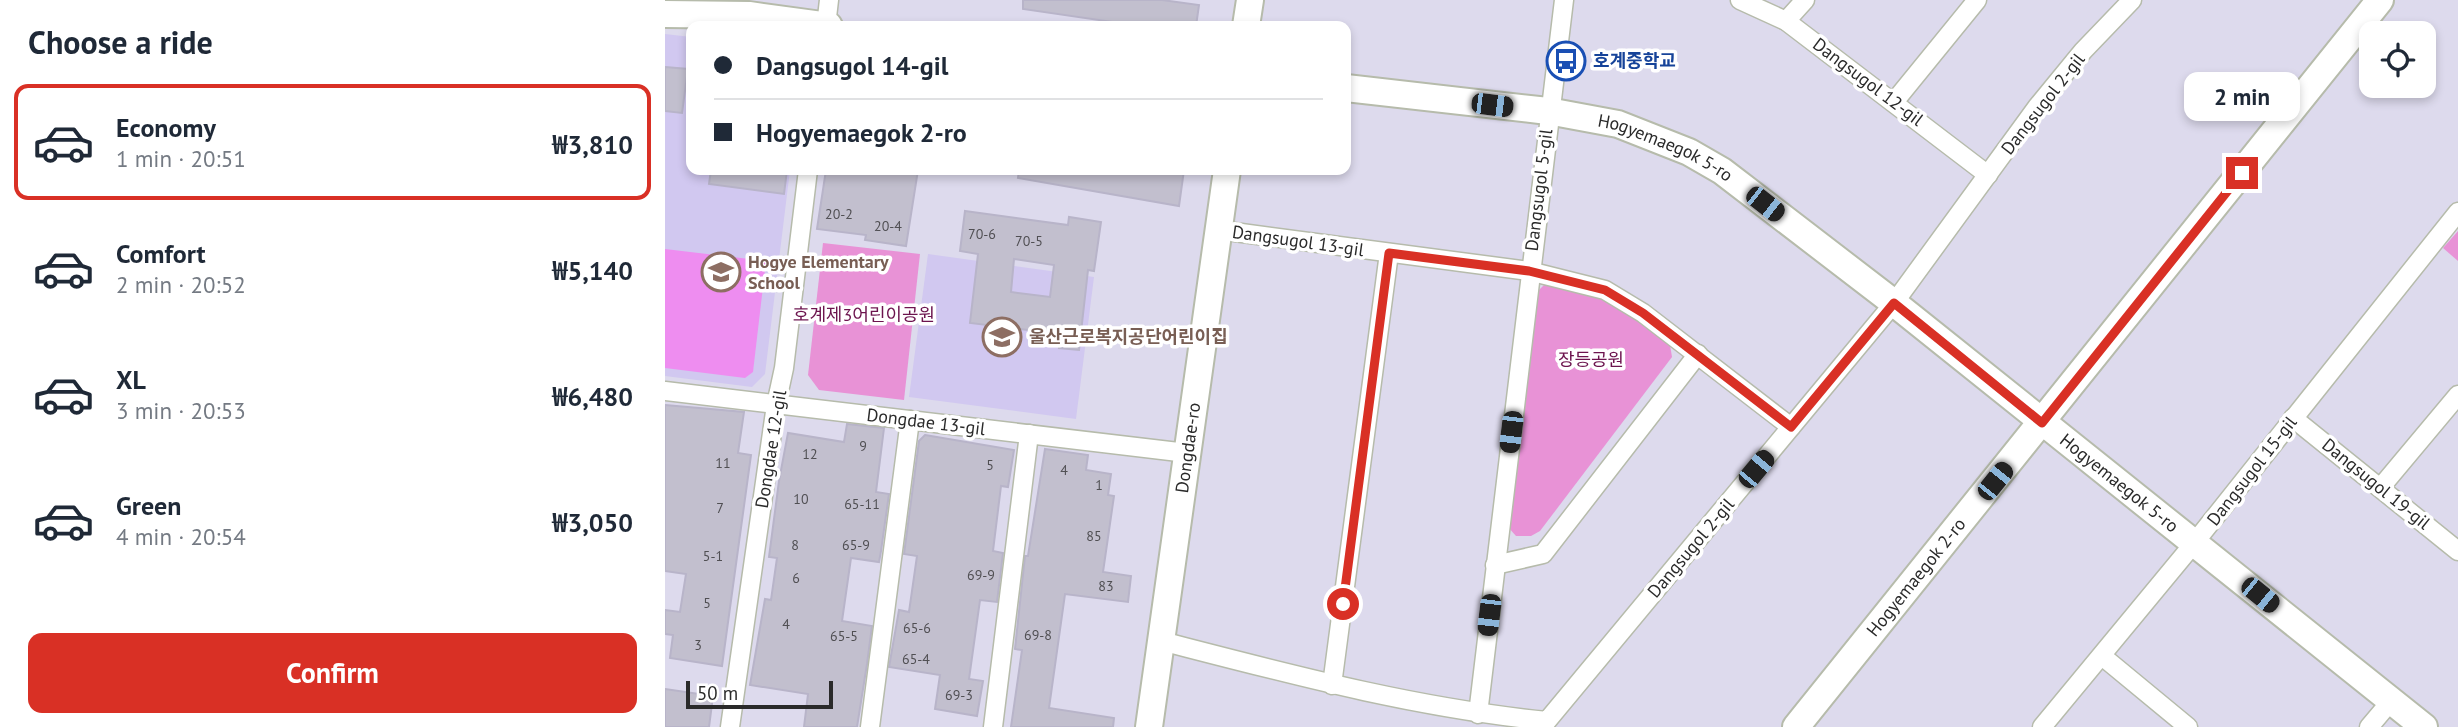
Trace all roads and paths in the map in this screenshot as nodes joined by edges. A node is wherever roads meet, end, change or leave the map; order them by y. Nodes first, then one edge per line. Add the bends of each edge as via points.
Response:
1 (829, 0) edge
2 (1250, 0) edge
3 (1564, 0) edge
4 (1740, 0) edge
5 (1805, 0) edge
6 (1977, 0) edge
7 (2132, 0) edge
8 (2380, 0) edge
9 (665, 14) edge
10 (792, 21) edge
11 (827, 21) edge
12 (1247, 21) edge
13 (1786, 21) junction
14 (1351, 89) edge
15 (1894, 102) junction
16 (1548, 111) junction
17 (807, 175) edge
18 (1226, 175) edge
19 (1988, 175) junction
20 (2458, 212) edge
21 (1219, 230) junction
22 (1389, 253) junction
23 (1529, 271) junction
24 (1894, 303) junction
25 (1698, 354) junction
26 (665, 391) edge
27 (2458, 395) edge
28 (776, 405) junction
29 (2293, 418) junction
30 (910, 420) junction
31 (2042, 423) junction
32 (1791, 427) junction
33 (1030, 434) junction
34 (1187, 453) junction
35 (2381, 487) junction
36 (2195, 542) junction
37 (2458, 551) edge
38 (1495, 565) junction
39 (1161, 641) junction
40 (2102, 656) junction
41 (1332, 685) junction
42 (2391, 701) junction
43 (1478, 714) junction
44 (730, 727) edge
45 (870, 727) edge
46 (993, 727) edge
47 (1149, 727) edge
48 (1796, 727) edge
49 (2042, 727) edge
50 (2188, 727) edge
51 (2369, 727) edge
52 (2424, 727) edge

1 - 11 street
2 - 12 street
3 - 16 street, Dangsugol 5-gil
4 - 13 street, Dangsugol 12-gil
5 - 13 street
6 - 15 street
7 - 19 street, Dangsugol 2-gil via 2052,88
8 - 31 street, Hogyemaegok 2-ro
9 - 10 street via 749,15
13 - 15 street, Dangsugol 12-gil
14 - 16 street, Hogyemaegok 5-ro
15 - 19 street, Dangsugol 12-gil
16 - 23 street, Dangsugol 5-gil
16 - 24 street, Hogyemaegok 5-ro via 1618,124 1689,152 1722,171
17 - 28 street, Dongdae 12-gil
18 - 21 street, Dongdae-ro
19 - 24 street, Dangsugol 2-gil
20 - 29 street, Dangsugol 15-gil
21 - 22 street, Dangsugol 13-gil
21 - 34 street, Dongdae-ro
22 - 23 street, Dangsugol 13-gil
22 - 41 street
23 - 25 street, Dangsugol 13-gil via 1605,290
23 - 38 street, Dangsugol 5-gil
24 - 31 street, Hogyemaegok 5-ro
24 - 32 street, Dangsugol 2-gil
25 - 32 street, Dangsugol 13-gil
25 - 38 street via 1543,554
26 - 28 street, Dongdae 13-gil
27 - 35 street
28 - 30 street, Dongdae 13-gil
28 - 44 street, Dongdae 12-gil
29 - 35 street, Dangsugol 19-gil
29 - 36 street, Dangsugol 15-gil
30 - 33 street, Dongdae 13-gil
30 - 45 street
31 - 36 street, Hogyemaegok 5-ro
31 - 48 street, Hogyemaegok 2-ro
32 - 43 street, Dangsugol 2-gil via 1547,721
33 - 34 street, Dongdae 13-gil
33 - 46 street
34 - 39 street, Dongdae-ro
35 - 37 street, Dangsugol 19-gil
36 - 40 street, Dangsugol 15-gil
36 - 42 street, Hogyemaegok 5-ro
38 - 43 street, Dangsugol 5-gil
39 - 41 street, Dangsugol 2-gil
39 - 47 street, Dongdae-ro
40 - 49 street, Dangsugol 15-gil
40 - 50 street
41 - 43 street, Dangsugol 2-gil
42 - 51 street
42 - 52 street, Hogyemaegok 5-ro

